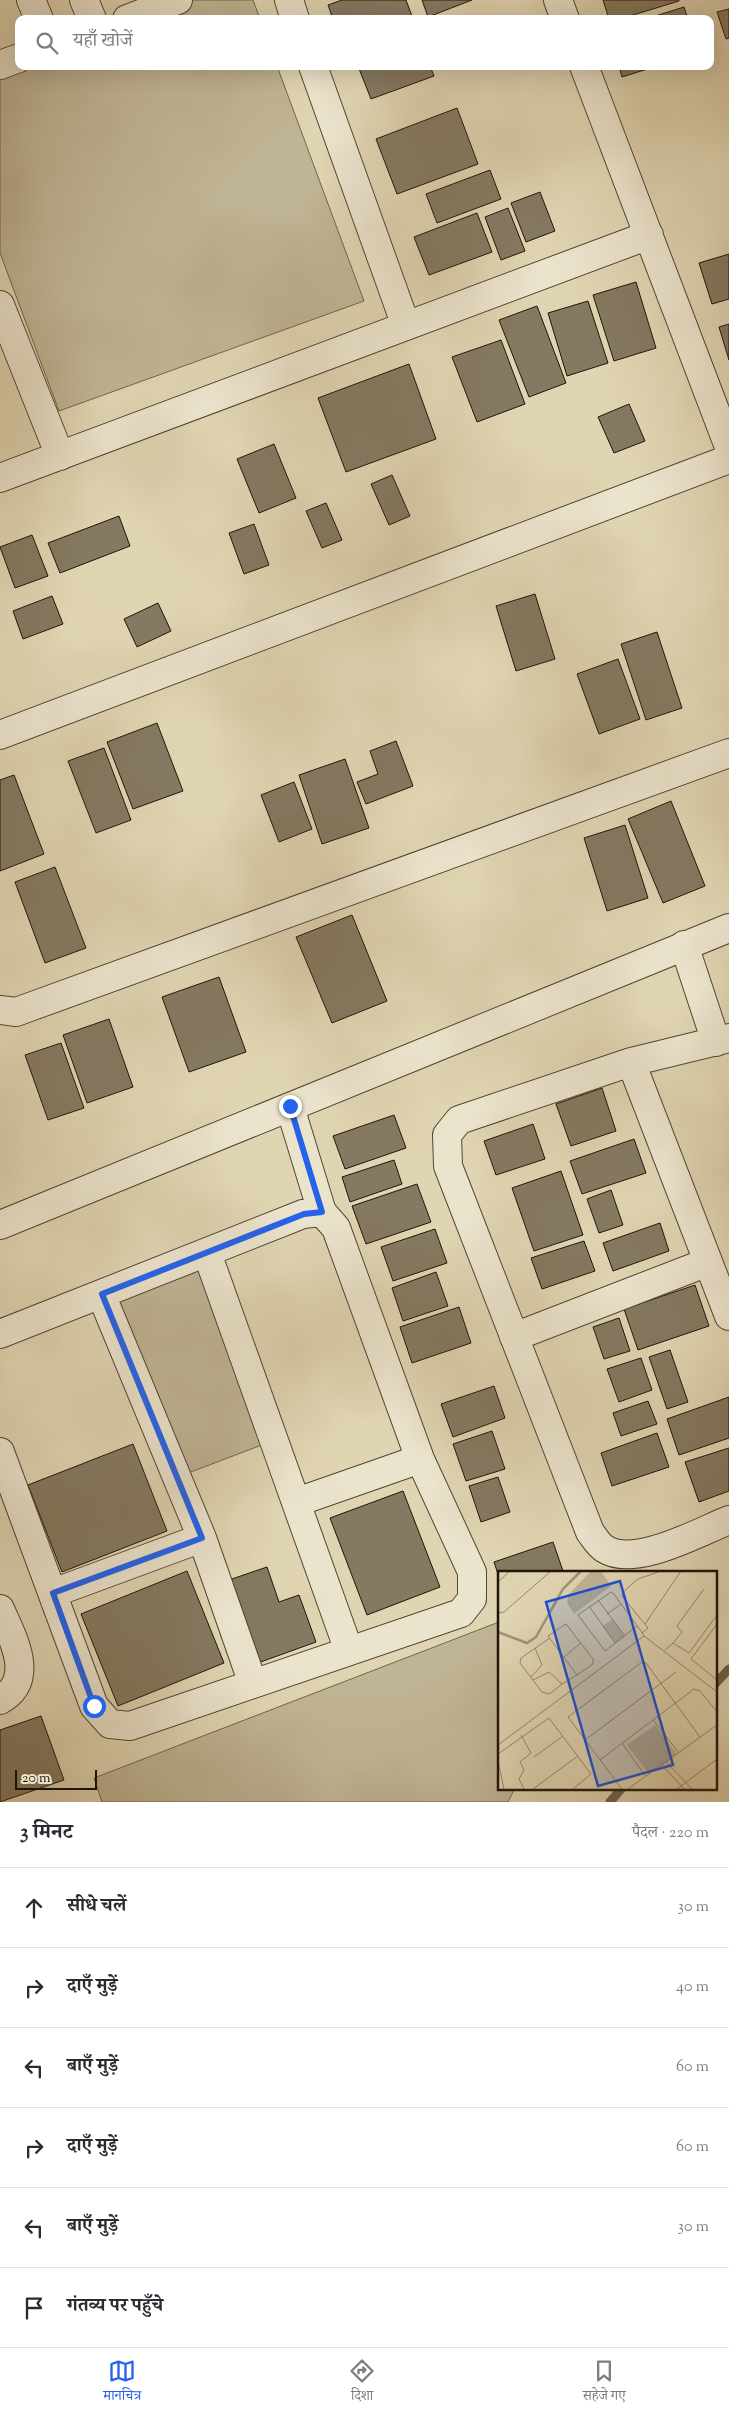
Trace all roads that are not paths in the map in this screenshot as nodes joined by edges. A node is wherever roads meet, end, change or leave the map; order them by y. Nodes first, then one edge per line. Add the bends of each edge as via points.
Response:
1 (31, 0) edge
2 (84, 0) edge
3 (178, 0) edge
4 (289, 0) edge
5 (558, 0) edge
6 (37, 15) edge
7 (90, 15) edge
8 (138, 15) edge
9 (294, 15) edge
10 (564, 15) edge
11 (15, 59) edge
12 (0, 65) edge
13 (314, 70) edge
14 (586, 70) edge
15 (649, 235) junction
16 (0, 305) edge
17 (406, 326) junction
18 (729, 447) edge
19 (60, 456) junction
20 (729, 459) edge
21 (0, 478) edge
22 (0, 735) edge
23 (729, 753) edge
24 (729, 928) edge
25 (684, 945) junction
26 (0, 1010) edge
27 (723, 1040) edge
28 (631, 1062) junction
29 (290, 1106) junction
30 (322, 1212) junction
31 (0, 1225) edge
32 (207, 1253) junction
33 (708, 1262) junction
34 (102, 1294) junction
35 (729, 1316) edge
36 (0, 1334) edge
37 (514, 1337) junction
38 (0, 1452) edge
39 (420, 1459) junction
40 (296, 1502) junction
41 (729, 1520) edge
42 (202, 1538) junction
43 (53, 1593) junction
44 (0, 1608) edge
45 (349, 1651) junction
46 (253, 1684) junction
47 (0, 1700) edge

1 - 6 street
2 - 7 street
3 - 8 street
4 - 9 street
5 - 10 street
11 - 12 street
13 - 17 street
14 - 15 street
15 - 17 street
15 - 18 street
16 - 19 street
17 - 19 street
19 - 21 street
20 - 22 street
23 - 26 street via 16,1012
24 - 25 street
25 - 27 street
25 - 29 street
27 - 28 street
28 - 33 street
28 - 37 street via 459,1120 447,1135 448,1166
29 - 30 street
29 - 31 street
30 - 32 street via 304,1214
30 - 39 street via 336,1228
32 - 34 street
32 - 40 street
33 - 35 street
33 - 37 street
34 - 36 street
34 - 42 street
37 - 41 street via 590,1532 605,1549 624,1556 644,1554
38 - 43 street
39 - 40 street
39 - 45 street via 472,1572 472,1599 461,1613
40 - 45 street
42 - 43 street
42 - 46 street
43 - 46 street via 94,1706 110,1724 130,1726
44 - 47 street via 20,1655 19,1678 7,1696
45 - 46 street

